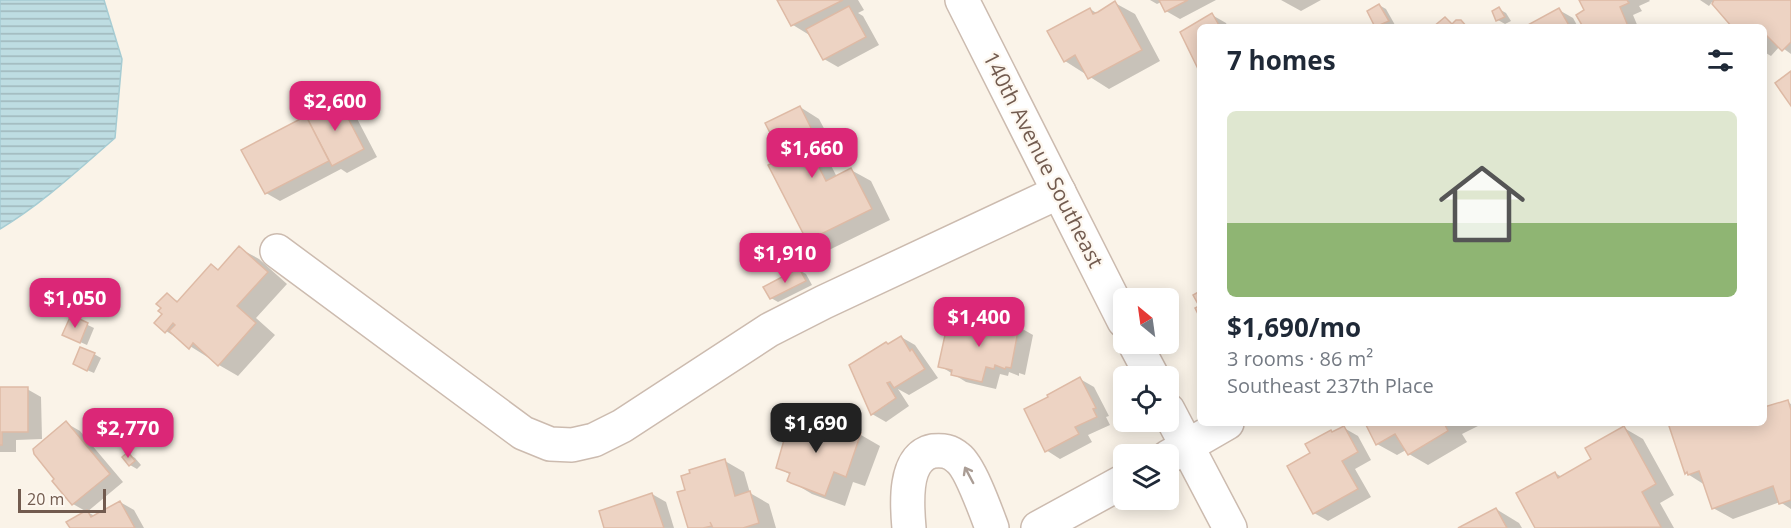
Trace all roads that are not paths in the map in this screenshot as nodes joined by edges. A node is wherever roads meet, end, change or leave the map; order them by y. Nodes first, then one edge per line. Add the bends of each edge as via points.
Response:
1 (962, 0) edge
2 (1059, 192) junction
3 (277, 251) dead end
4 (1113, 299) edge
5 (1222, 426) edge
6 (1179, 451) edge
7 (1179, 453) edge
8 (1113, 487) edge
9 (909, 528) edge
10 (992, 528) edge
11 (1038, 528) edge
12 (1230, 528) edge

1 - 2 street, 140th Avenue Southeast
2 - 3 street via 770,330 622,426 594,440 572,445 550,444 523,433
2 - 4 street, 140th Avenue Southeast
5 - 6 street
7 - 12 street
8 - 11 street
10 -> 9 street via 960,459 944,450 926,453 912,469 906,500

